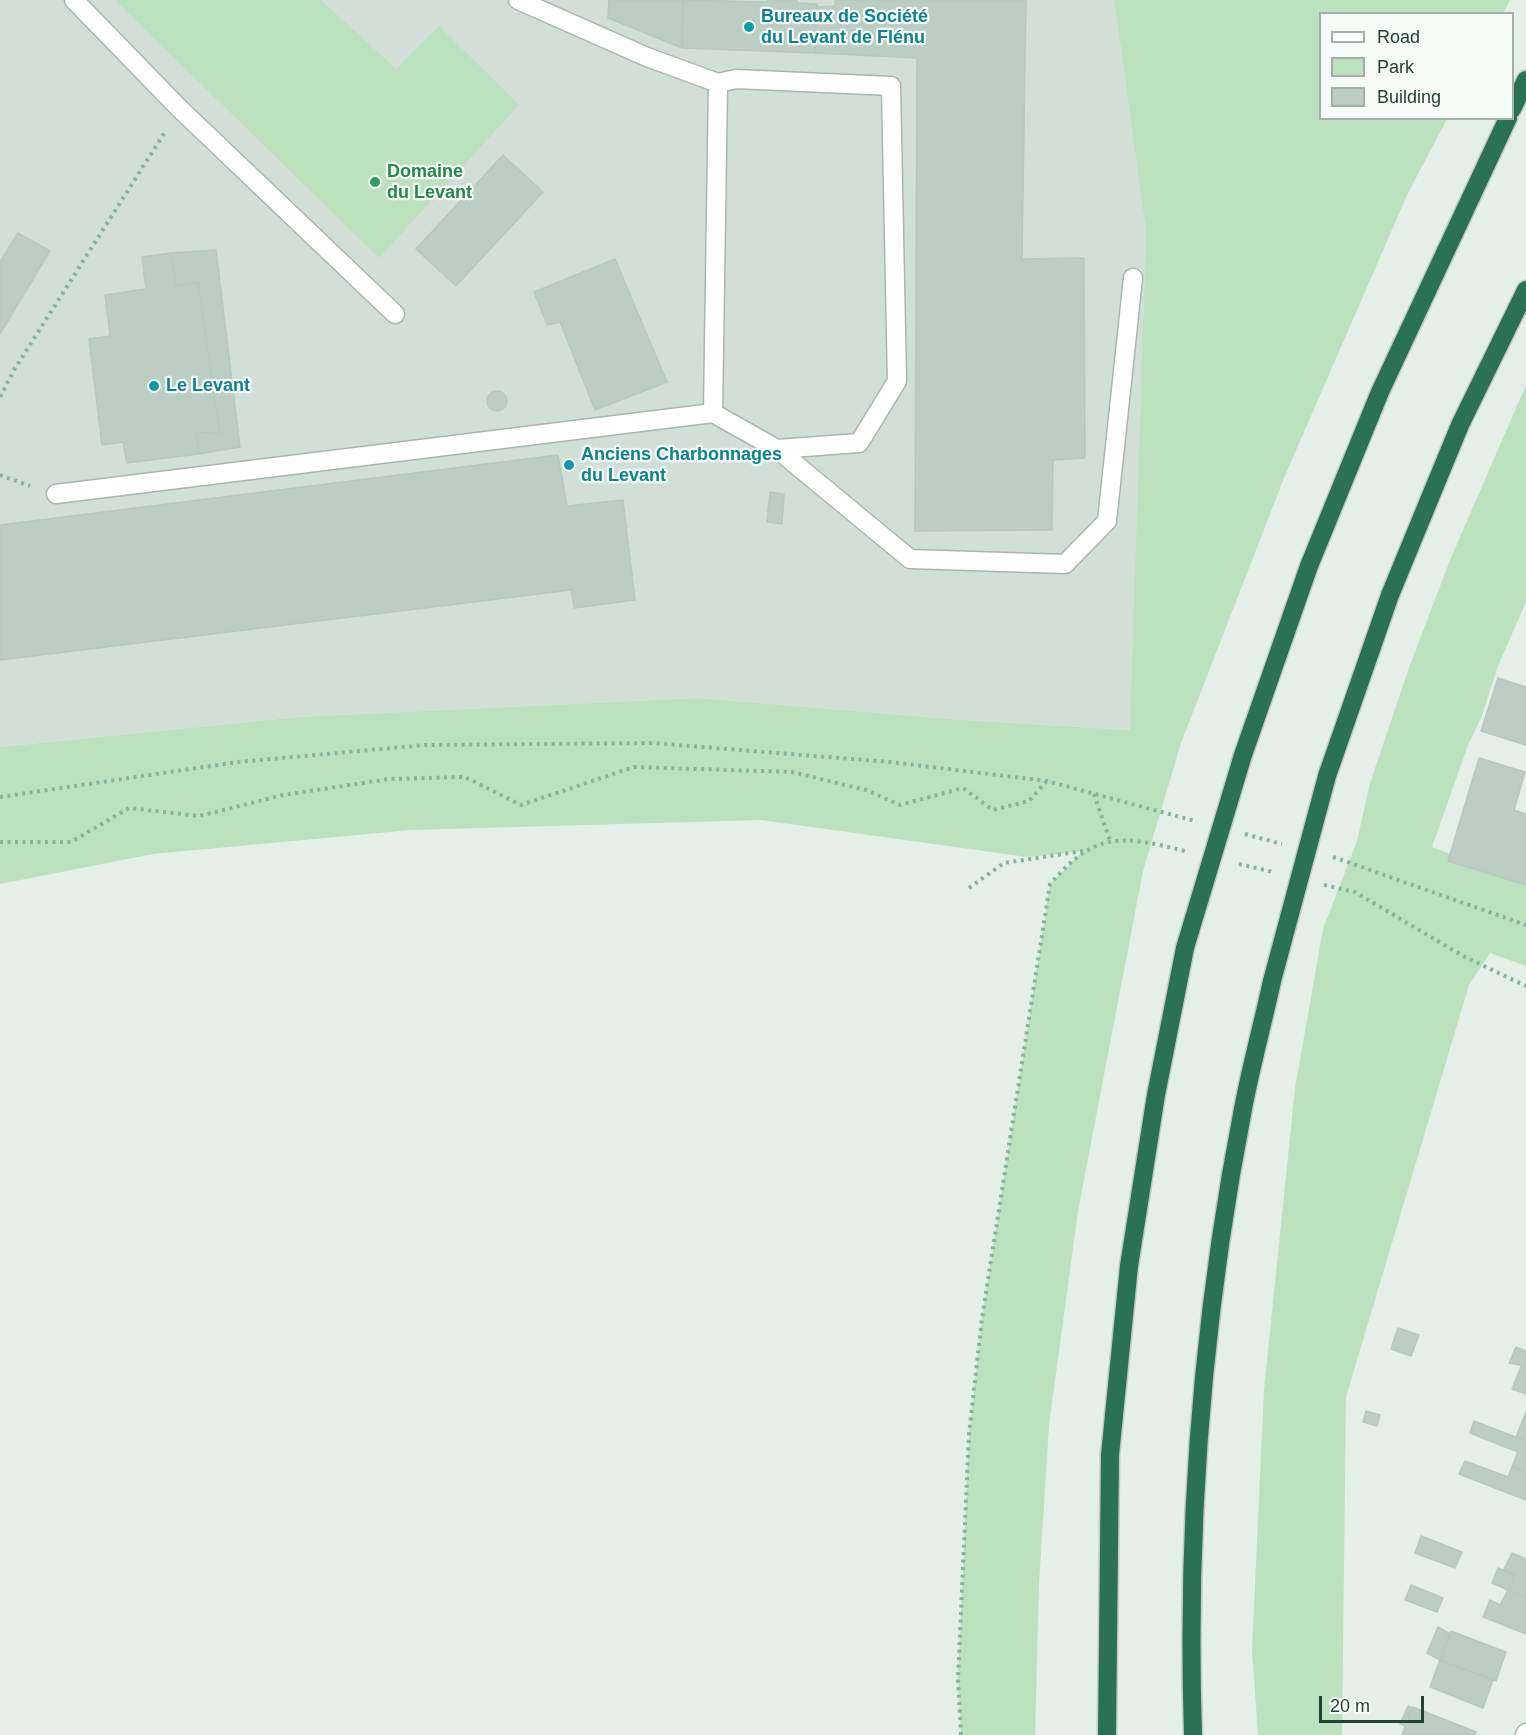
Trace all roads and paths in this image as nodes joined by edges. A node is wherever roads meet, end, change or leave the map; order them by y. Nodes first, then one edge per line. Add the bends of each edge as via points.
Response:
1 (74, 0) edge
2 (518, 0) edge
3 (1526, 80) edge
4 (717, 83) junction
5 (1514, 105) edge
6 (180, 109) junction
7 (1507, 120) edge
8 (1133, 278) dead end
9 (1526, 290) edge
10 (395, 314) dead end
11 (0, 397) edge
12 (713, 413) junction
13 (777, 449) junction
14 (0, 475) edge
15 (56, 494) joint
16 (1047, 781) junction
17 (1094, 794) junction
18 (0, 797) edge
19 (1201, 823) dead end
20 (1234, 831) dead end
21 (1110, 840) junction
22 (0, 842) edge
23 (1291, 846) dead end
24 (1084, 851) junction
25 (1197, 853) dead end
26 (1325, 855) dead end
27 (1231, 862) dead end
28 (1276, 873) dead end
29 (1321, 884) dead end
30 (969, 888) dead end
31 (1526, 926) edge
32 (1526, 986) edge
33 (1106, 1706) junction
34 (961, 1735) edge
35 (1095, 1735) edge
36 (1107, 1735) edge
37 (1193, 1735) edge

1 - 6 street
2 - 4 street
3 - 5 highway
4 - 12 street
4 - 13 street via 736,79 891,86 897,381 860,443
6 - 10 street
6 - 11 path
7 - 33 highway, bridge via 1380,392 1309,566 1243,755 1185,948 1156,1095 1129,1266 1110,1455
8 - 13 street via 1107,521 1065,564 910,559
9 - 37 highway, bridge via 1460,425 1390,595 1327,776 1272,981 1243,1108 1214,1285 1196,1491 1190,1635
12 - 13 street
12 - 15 street
14 - 15 path
16 - 17 path
16 - 18 path via 890,762 652,742 425,745 238,762
16 - 22 path via 1029,801 993,810 963,788 900,805 866,790 792,772 634,767 521,805 465,777 389,779 283,795 200,816 129,808 72,842
17 - 19 path
17 - 21 path
20 - 23 path
21 - 24 path
21 - 25 path via 1140,840
24 - 30 path via 1004,862
24 - 34 path via 1050,884 982,1318 969,1434 958,1679
26 - 31 path
27 - 28 path
29 - 32 path via 1355,892 1463,956
33 - 35 highway
33 - 36 highway

